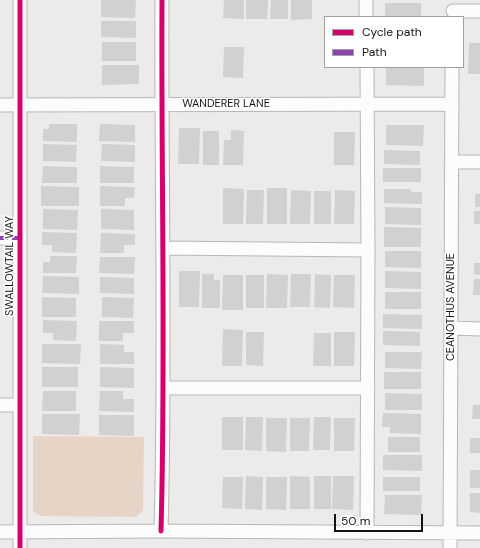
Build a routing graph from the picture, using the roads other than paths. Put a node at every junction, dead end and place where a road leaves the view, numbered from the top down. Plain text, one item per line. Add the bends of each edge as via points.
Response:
1 (20, 0) edge
2 (162, 0) edge
3 (366, 0) edge
4 (453, 9) edge
5 (480, 11) edge
6 (366, 16) edge
7 (367, 68) edge
8 (452, 68) edge
9 (20, 104) junction
10 (162, 104) junction
11 (367, 104) junction
12 (452, 104) junction
13 (0, 105) edge
14 (452, 162) junction
15 (480, 162) edge
16 (0, 238) edge
17 (20, 238) junction
18 (163, 248) junction
19 (368, 250) junction
20 (451, 328) junction
21 (480, 329) edge
22 (164, 388) junction
23 (368, 388) junction
24 (0, 405) edge
25 (20, 405) junction
26 (161, 531) junction
27 (0, 532) edge
28 (20, 532) junction
29 (367, 533) junction
30 (450, 533) junction
31 (480, 533) edge
32 (20, 548) edge
33 (450, 548) edge

1 - 9 street, SWALLOWTAIL WAY
2 - 10 street
3 - 6 street
4 - 5 street
7 - 11 street
8 - 12 street, CEANOTHUS AVENUE
9 - 10 street, WANDERER LANE
9 - 13 street, WANDERER LANE
9 - 17 street, SWALLOWTAIL WAY
10 - 11 street, WANDERER LANE
10 - 18 street
11 - 12 street, WANDERER LANE
11 - 19 street
12 - 14 street, CEANOTHUS AVENUE
14 - 15 street
14 - 20 street, CEANOTHUS AVENUE
16 - 17 street
17 - 25 street, SWALLOWTAIL WAY
18 - 19 street
18 - 22 street
19 - 23 street
20 - 21 street
20 - 30 street, CEANOTHUS AVENUE
22 - 23 street
22 - 26 street
23 - 29 street
24 - 25 street
25 - 28 street, SWALLOWTAIL WAY
26 - 28 street
26 - 29 street
27 - 28 street
28 - 32 street, SWALLOWTAIL WAY
29 - 30 street
30 - 31 street
30 - 33 street, CEANOTHUS AVENUE

